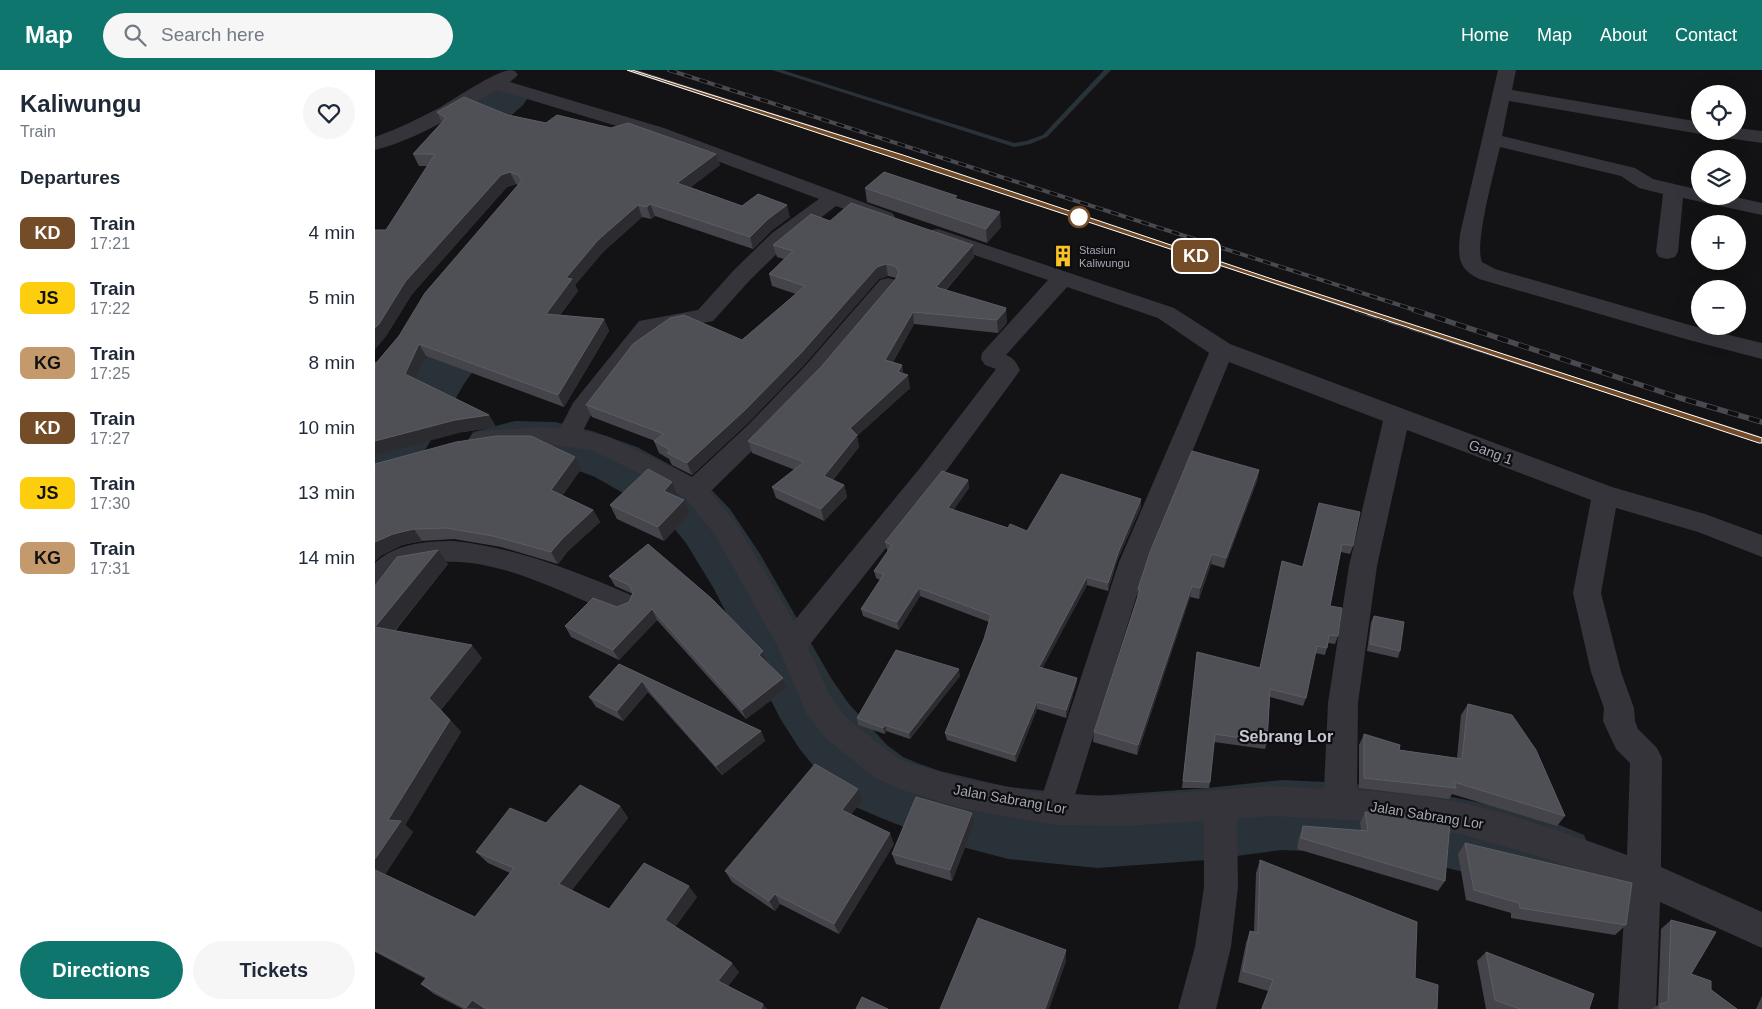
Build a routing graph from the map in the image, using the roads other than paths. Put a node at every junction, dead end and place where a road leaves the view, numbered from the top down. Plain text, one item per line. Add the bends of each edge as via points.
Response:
1 (517, 70) edge
2 (1507, 70) edge
3 (494, 83) junction
4 (1502, 94) junction
5 (1691, 126) edge
6 (1746, 135) edge
7 (1762, 137) edge
8 (1492, 140) junction
9 (375, 144) edge
10 (1674, 191) junction
11 (1691, 194) edge
12 (832, 198) junction
13 (1743, 205) edge
14 (1762, 209) edge
15 (1667, 252) dead end
16 (1063, 278) junction
17 (888, 285) edge
18 (1222, 350) junction
19 (1762, 351) edge
20 (1397, 416) junction
21 (567, 438) junction
22 (453, 446) edge
23 (694, 492) junction
24 (1605, 495) junction
25 (1762, 546) edge
26 (375, 581) edge
27 (623, 604) edge
28 (792, 645) junction
29 (1340, 803) junction
30 (1054, 810) junction
31 (1220, 819) junction
32 (1644, 887) junction
33 (1762, 930) edge
34 (1197, 1009) edge
35 (1637, 1009) edge

1 - 3 street
2 - 4 street
3 - 9 street via 430,122
3 - 12 street, Gang 1 via 657,132
4 - 5 street
4 - 8 street
6 - 7 street
8 - 10 street via 1628,172 1646,184
8 - 19 street via 1471,234 1469,257 1476,270 1678,330
10 - 11 street
10 - 15 street
12 - 16 street, Gang 1
12 - 21 street via 780,238 705,316 647,326 582,409
13 - 14 street
16 - 18 street, Gang 1 via 1166,314
16 - 28 street via 994,353 993,358 1005,364 1008,370
17 - 23 street via 814,372
18 - 20 street, Gang 1
18 - 30 street via 1133,562
20 - 24 street, Gang 1
20 - 29 street via 1363,566 1343,703
21 - 22 street, Jalan Sabrang Lor via 521,436
21 - 23 street, Jalan Sabrang Lor via 614,449
23 - 28 street, Jalan Sabrang Lor via 725,528
24 - 25 street, Gang 1 via 1705,524
24 - 32 street via 1587,593 1606,672 1619,708 1619,720 1627,739 1646,758
26 - 27 street via 387,568 418,554 467,552 553,574
28 - 30 street, Jalan Sabrang Lor via 817,703 836,728 885,767 965,794
29 - 31 street, Jalan Sabrang Lor via 1270,800
29 - 32 street, Jalan Sabrang Lor via 1464,819 1551,844
30 - 31 street, Jalan Sabrang Lor
31 - 34 street via 1221,887 1213,947
32 - 33 street, Jalan Sabrang Lor
32 - 35 street

